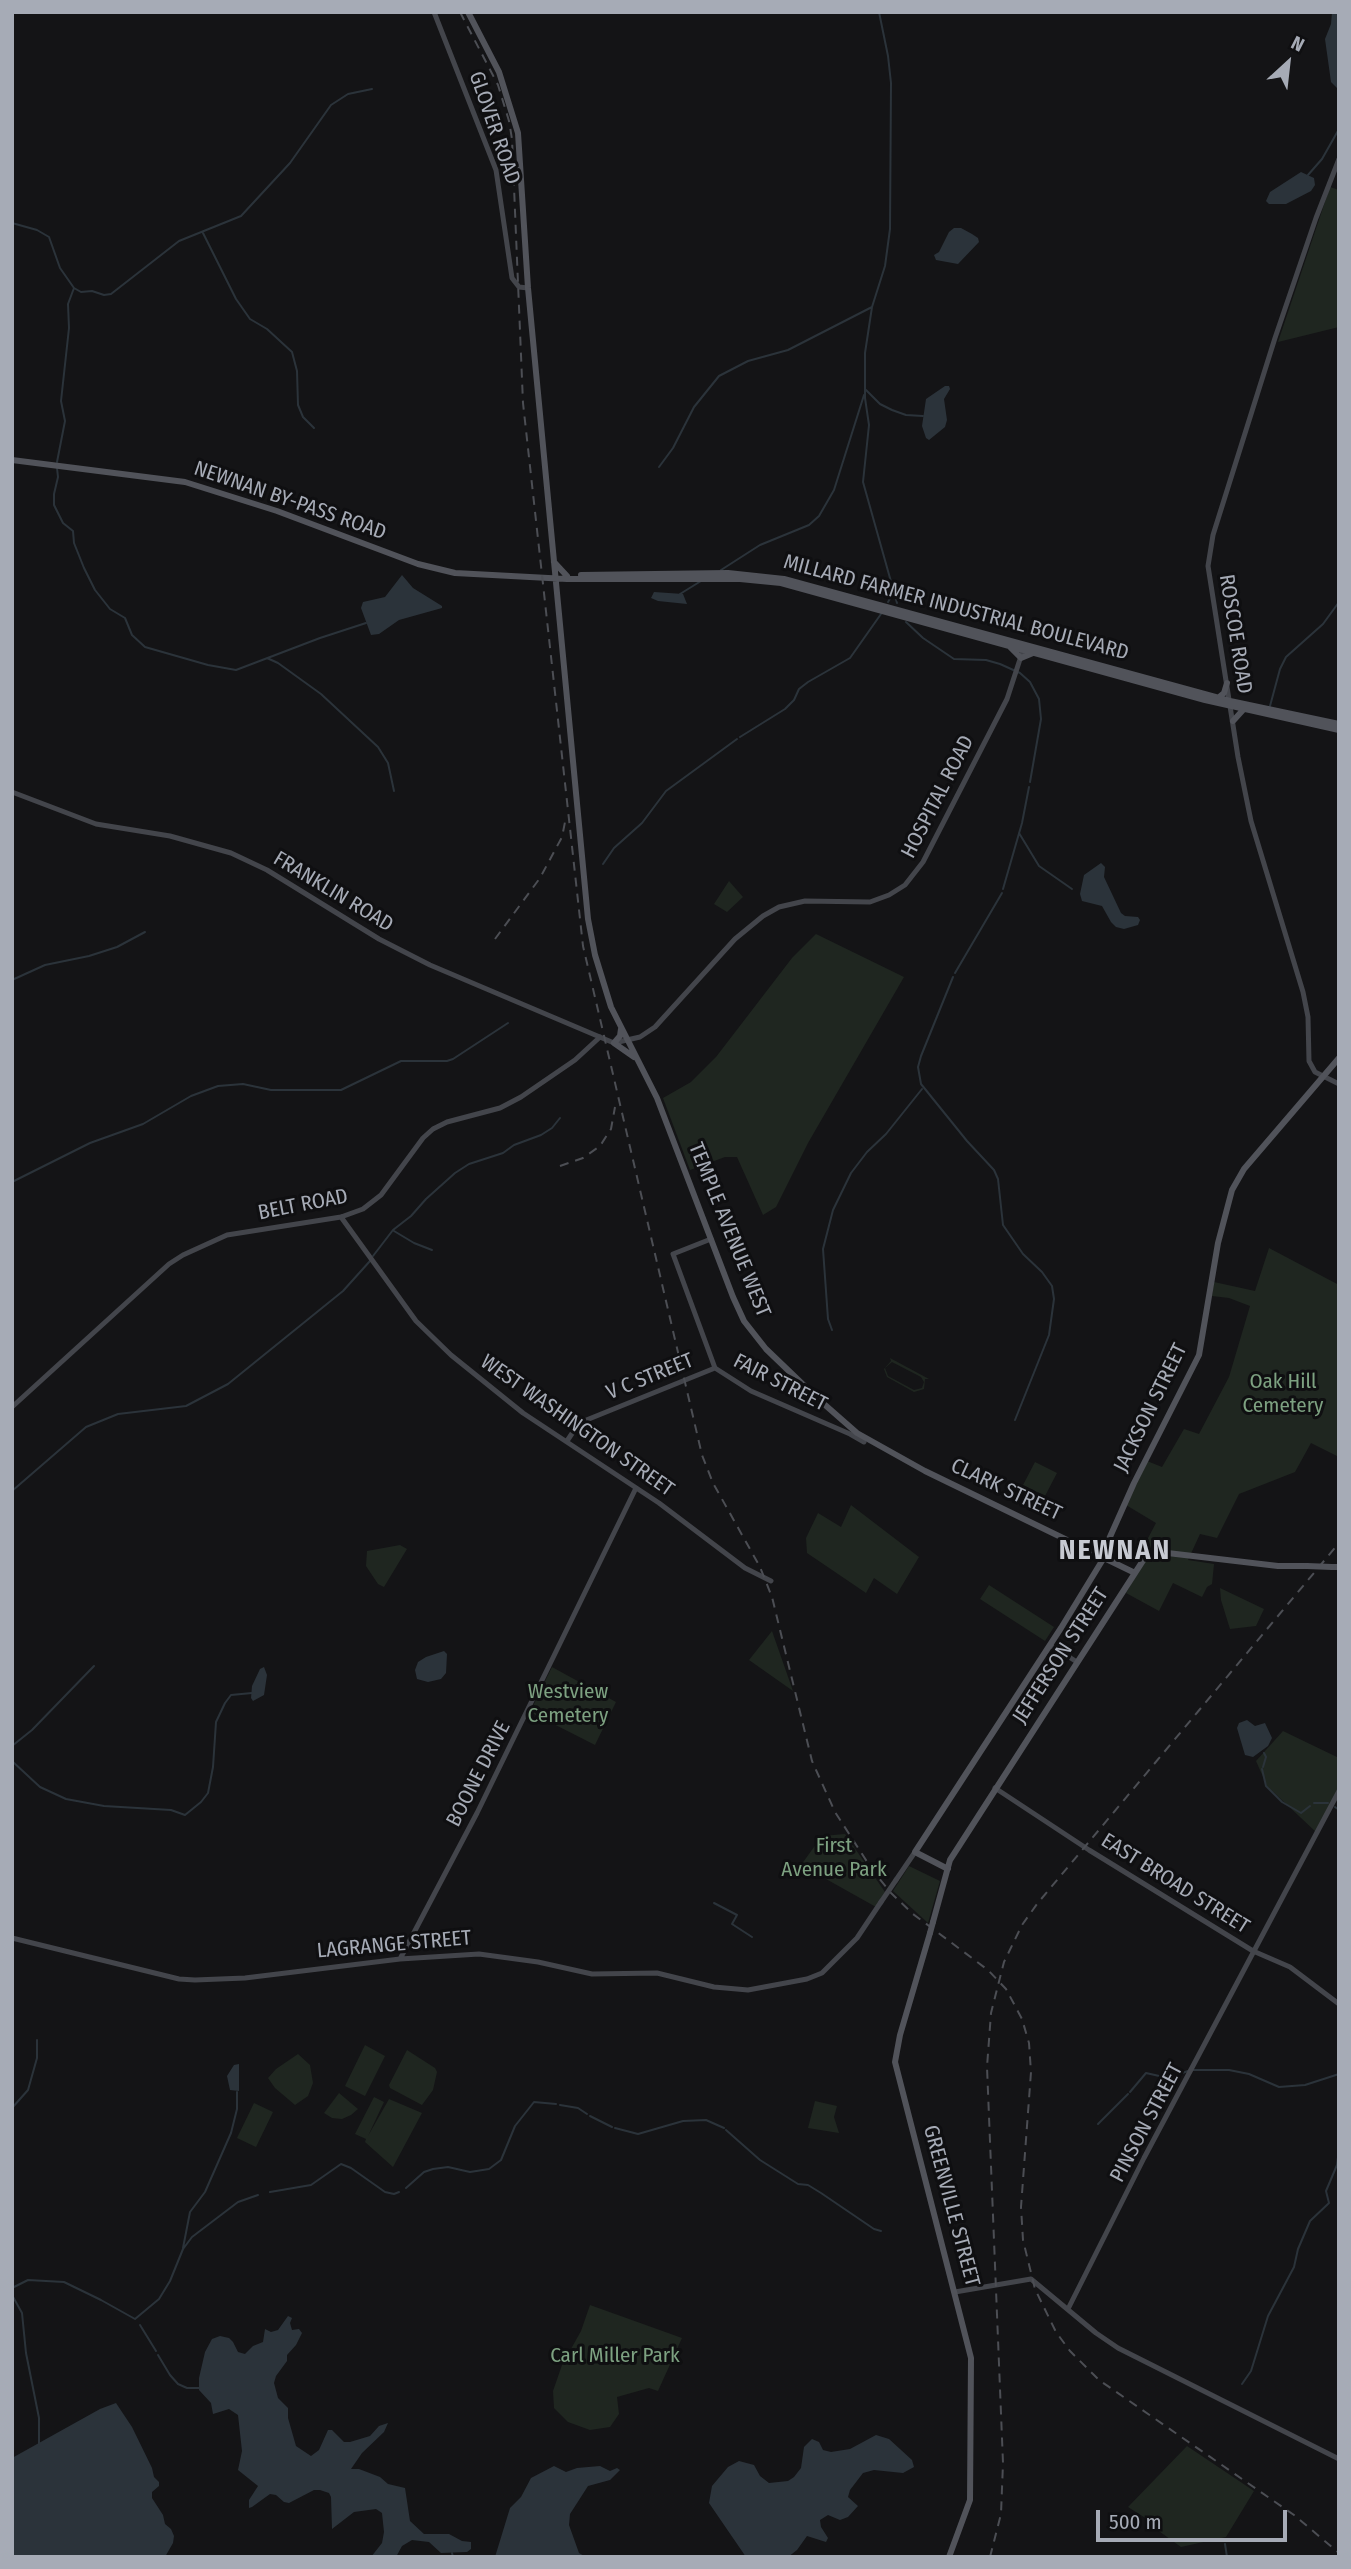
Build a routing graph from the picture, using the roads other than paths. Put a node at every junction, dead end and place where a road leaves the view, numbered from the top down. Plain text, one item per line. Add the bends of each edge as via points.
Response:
1 (434, 12) edge
2 (468, 12) edge
3 (1339, 159) edge
4 (528, 288) junction
5 (12, 460) edge
6 (554, 561) junction
7 (568, 577) junction
8 (555, 579) junction
9 (557, 596) junction
10 (1006, 645) junction
11 (1024, 647) junction
12 (1035, 653) junction
13 (1020, 661) junction
14 (1227, 683) junction
15 (1217, 698) junction
16 (1231, 704) junction
17 (1243, 710) junction
18 (1233, 720) junction
19 (1339, 724) edge
20 (1339, 730) edge
21 (12, 792) edge
22 (621, 1027) junction
23 (600, 1037) junction
24 (629, 1040) junction
25 (614, 1043) junction
26 (1339, 1058) edge
27 (638, 1059) junction
28 (1324, 1077) junction
29 (1339, 1084) edge
30 (341, 1217) junction
31 (711, 1239) junction
32 (715, 1368) junction
33 (12, 1406) edge
34 (864, 1439) junction
35 (567, 1441) junction
36 (636, 1488) junction
37 (1105, 1556) junction
38 (1335, 1567) edge
39 (1135, 1573) junction
40 (771, 1581) dead end
41 (1050, 1645) junction
42 (1077, 1662) junction
43 (969, 1771) joint
44 (995, 1788) junction
45 (1339, 1791) edge
46 (915, 1852) junction
47 (945, 1868) junction
48 (12, 1938) edge
49 (1253, 1951) junction
50 (400, 1959) junction
51 (1339, 2004) edge
52 (955, 2292) junction
53 (1068, 2309) junction
54 (1339, 2459) edge
55 (949, 2557) edge

1 - 4 street, GLOVER ROAD via 496,170 512,278 519,287
2 - 4 main road, TEMPLE AVENUE WEST via 499,72 518,133
3 - 14 street, ROSCOE ROAD via 1275,338 1209,551 1209,580
4 - 6 main road, TEMPLE AVENUE WEST
5 - 8 main road, NEWNAN BY-PASS ROAD via 185,482 418,564 481,576
6 - 7 main road
6 - 8 main road, TEMPLE AVENUE WEST
7 - 8 main road, MILLARD FARMER INDUSTRIAL BOULEVARD
7 - 9 main road
7 - 10 main road, MILLARD FARMER INDUSTRIAL BOULEVARD via 781,583
7 - 11 main road, MILLARD FARMER INDUSTRIAL BOULEVARD via 767,576 813,585
8 - 9 main road, TEMPLE AVENUE WEST
9 - 22 main road, TEMPLE AVENUE WEST via 588,919 599,973
10 - 11 main road
10 - 13 main road
11 - 12 main road, MILLARD FARMER INDUSTRIAL BOULEVARD
11 - 13 street, HOSPITAL ROAD
11 - 15 main road, MILLARD FARMER INDUSTRIAL BOULEVARD
12 - 13 main road
12 - 16 main road, MILLARD FARMER INDUSTRIAL BOULEVARD
13 - 24 street, HOSPITAL ROAD via 1006,699 925,860 905,885 870,902 805,901 779,907 735,939 658,1025
14 - 15 main road
14 - 16 street, ROSCOE ROAD
15 - 16 main road, MILLARD FARMER INDUSTRIAL BOULEVARD
16 - 17 main road, MILLARD FARMER INDUSTRIAL BOULEVARD
16 - 18 street, ROSCOE ROAD
16 - 19 main road, MILLARD FARMER INDUSTRIAL BOULEVARD
17 - 18 main road
17 - 20 main road, MILLARD FARMER INDUSTRIAL BOULEVARD
18 - 28 street, ROSCOE ROAD via 1251,821 1307,1008 1310,1064
21 - 23 street, FRANKLIN ROAD via 96,824 170,836 231,853 430,965
22 - 24 main road, TEMPLE AVENUE WEST
22 - 25 main road
23 - 25 street, FRANKLIN ROAD
23 - 30 street, BELT ROAD via 521,1097 433,1129 377,1198
24 - 25 street
24 - 27 main road, TEMPLE AVENUE WEST
25 - 27 main road
26 - 28 main road, JACKSON STREET
27 - 31 main road, TEMPLE AVENUE WEST
28 - 29 street
28 - 37 main road, JACKSON STREET via 1231,1190 1199,1355 1133,1483
30 - 33 street, BELT ROAD via 227,1236 183,1255
30 - 35 street, WEST WASHINGTON STREET via 431,1337 512,1404
31 - 32 street, FAIR STREET via 673,1254
31 - 34 main road, TEMPLE AVENUE WEST via 753,1334
32 - 34 street, FAIR STREET via 751,1391
32 - 35 street, V C STREET via 579,1423
34 - 37 main road, CLARK STREET
35 - 36 street, WEST WASHINGTON STREET
36 - 40 street, WEST WASHINGTON STREET
36 - 50 street, BOONE DRIVE
37 - 39 main road, CLARK STREET
37 - 41 main road, JACKSON STREET
38 - 39 main road, JEFFERSON STREET, bridge via 1278,1566 1159,1552 1144,1559
39 - 42 main road, JEFFERSON STREET
41 - 42 street
41 - 43 main road, JACKSON STREET
42 - 44 main road, JEFFERSON STREET
43 - 46 main road, LAGRANGE STREET
44 - 47 main road, JEFFERSON STREET
44 - 49 street, EAST BROAD STREET
45 - 49 street, PINSON STREET
46 - 47 main road
46 - 50 street, LAGRANGE STREET, bridge via 857,1938 822,1973 807,1979 736,1990 650,1973 592,1974 495,1955
47 - 52 main road, GREENVILLE STREET, bridge via 895,2062
48 - 50 street, LAGRANGE STREET via 195,1980
49 - 51 street, EAST BROAD STREET via 1290,1966
49 - 53 street, PINSON STREET
52 - 53 street via 1026,2279 1040,2284
52 - 55 main road, GREENVILLE STREET via 971,2358 971,2481 968,2509
53 - 54 street via 1118,2348

